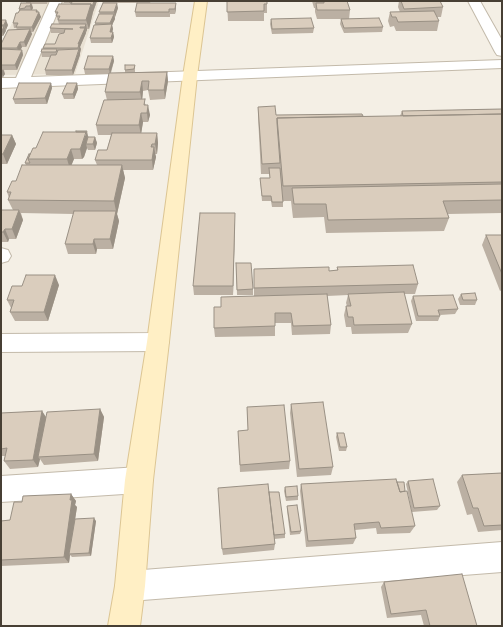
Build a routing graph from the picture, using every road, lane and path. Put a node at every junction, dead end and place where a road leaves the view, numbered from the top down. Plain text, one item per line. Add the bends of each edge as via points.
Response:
1 (56, 1) edge
2 (201, 1) edge
3 (474, 1) edge
4 (502, 52) edge
5 (502, 64) edge
6 (190, 76) junction
7 (1, 83) edge
8 (21, 83) junction
9 (158, 342) junction
10 (1, 343) edge
11 (138, 480) junction
12 (1, 488) edge
13 (502, 557) edge
14 (130, 586) junction
15 (124, 626) edge

1 - 8 street
2 - 6 street
3 - 4 street
5 - 6 street
6 - 8 street
6 - 9 street
7 - 8 street
9 - 10 street
9 - 11 street
11 - 12 street
11 - 14 street
13 - 14 street
14 - 15 street

